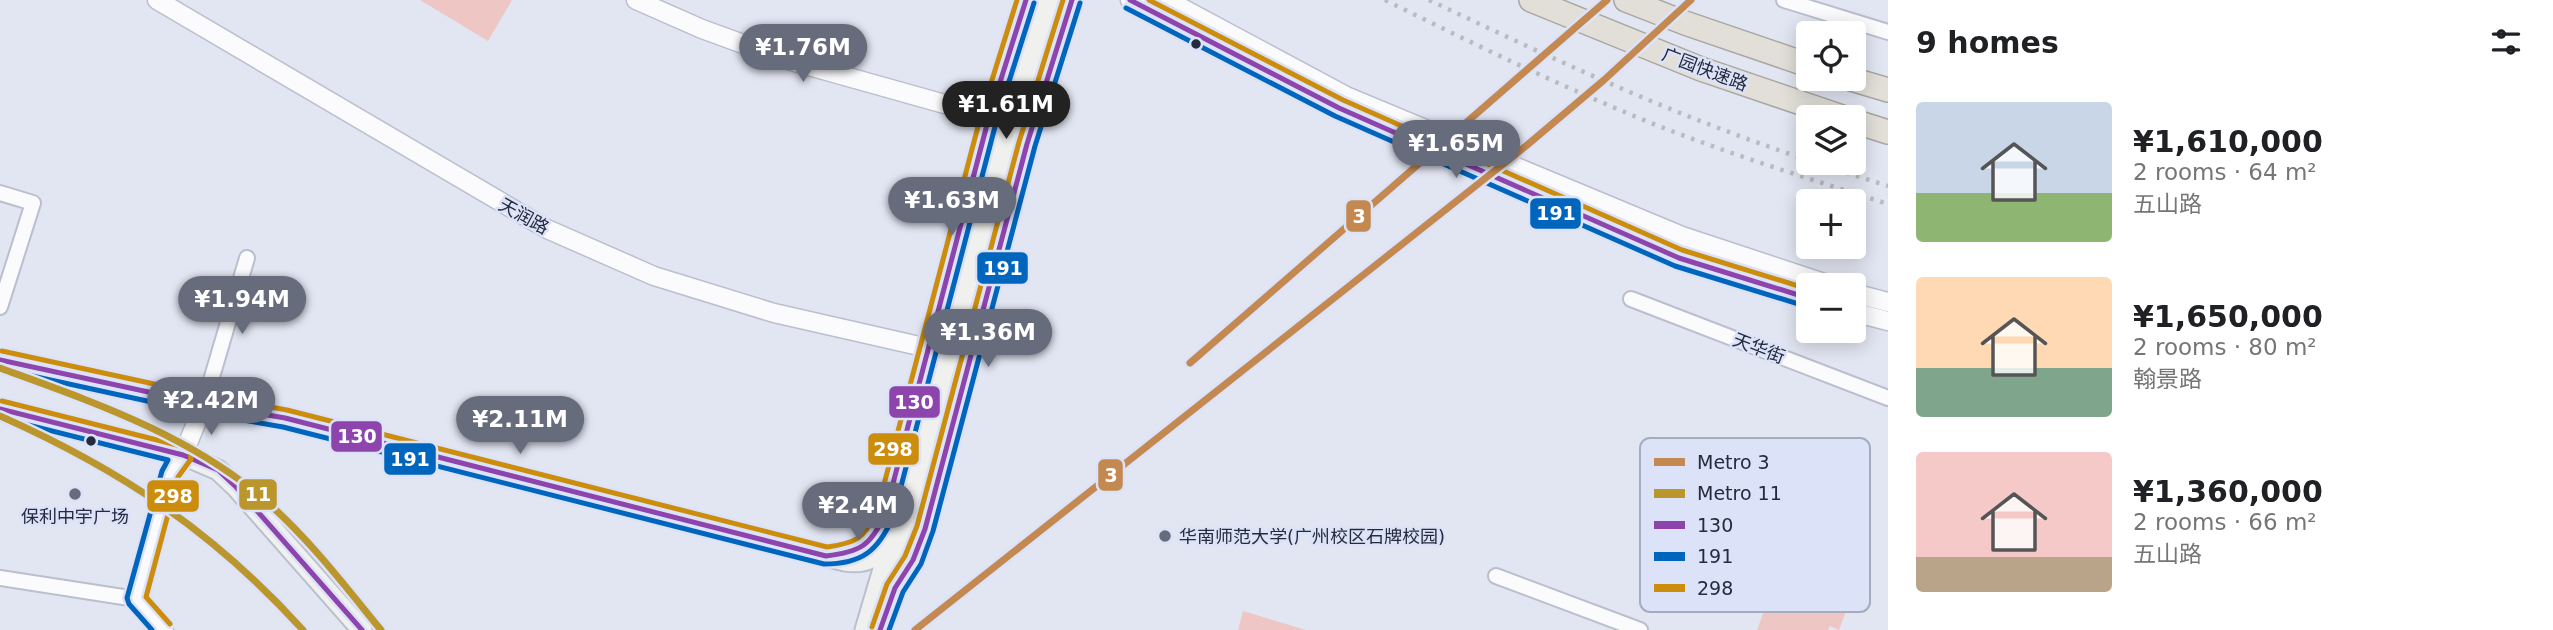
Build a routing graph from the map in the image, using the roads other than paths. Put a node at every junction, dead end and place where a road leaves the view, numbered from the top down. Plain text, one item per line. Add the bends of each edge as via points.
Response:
1 (157, 0) edge
2 (636, 0) edge
3 (1026, 0) edge
4 (1041, 0) edge
5 (1056, 0) edge
6 (1072, 0) edge
7 (1130, 0) edge
8 (1167, 0) edge
9 (1531, 0) edge
10 (1542, 0) edge
11 (1626, 0) edge
12 (1637, 0) edge
13 (1784, 0) edge
14 (1574, 19) junction
15 (1685, 23) junction
16 (1888, 33) edge
17 (1796, 61) edge
18 (1866, 83) edge
19 (1888, 90) edge
20 (1807, 105) edge
21 (989, 117) junction
22 (1866, 125) edge
23 (1032, 127) junction
24 (1888, 132) edge
25 (0, 193) edge
26 (247, 258) dead end
27 (1796, 274) edge
28 (1796, 294) edge
29 (1866, 296) edge
30 (1630, 299) dead end
31 (1888, 302) edge
32 (0, 307) edge
33 (1866, 315) edge
34 (1888, 321) edge
35 (928, 348) junction
36 (0, 360) edge
37 (1888, 397) edge
38 (204, 404) junction
39 (0, 409) edge
40 (183, 455) junction
41 (914, 490) junction
42 (892, 538) junction
43 (826, 555) junction
44 (1496, 576) dead end
45 (0, 578) edge
46 (895, 588) junction
47 (136, 598) junction
48 (164, 630) edge
49 (362, 630) edge
50 (865, 630) edge
51 (880, 630) edge
52 (1640, 630) edge

1 - 35 street, 天润路 via 547,229 654,276 734,301
2 - 21 street via 784,59
3 - 21 street
4 - 41 main road, bridge via 1012,90
5 - 41 main road, bridge
6 - 23 street
7 - 28 street via 1352,114 1679,258
8 - 27 street via 1346,96 1682,236
9 - 14 highway, 广园快速路
10 - 14 highway
11 - 15 highway, 广园快速路
12 - 15 highway
13 - 16 street
14 - 20 highway, 广园快速路
15 - 17 highway, 广园快速路
18 - 19 highway
21 - 23 street
21 - 35 street
22 - 24 highway
23 - 46 street via 925,529
25 - 32 street via 33,203
26 - 38 street
29 - 31 street
30 - 37 street, 天华街
33 - 34 street
35 - 43 street via 878,530 863,548
36 - 38 main road
38 - 40 street
38 - 43 main road via 285,418
39 - 40 main road
40 - 47 street via 170,472
40 - 49 main road via 218,470 236,487
41 - 42 main road
41 - 46 main road
42 - 43 main road via 868,560 858,563
42 - 50 main road
44 - 52 street
45 - 47 street
46 - 51 main road
47 - 48 street

